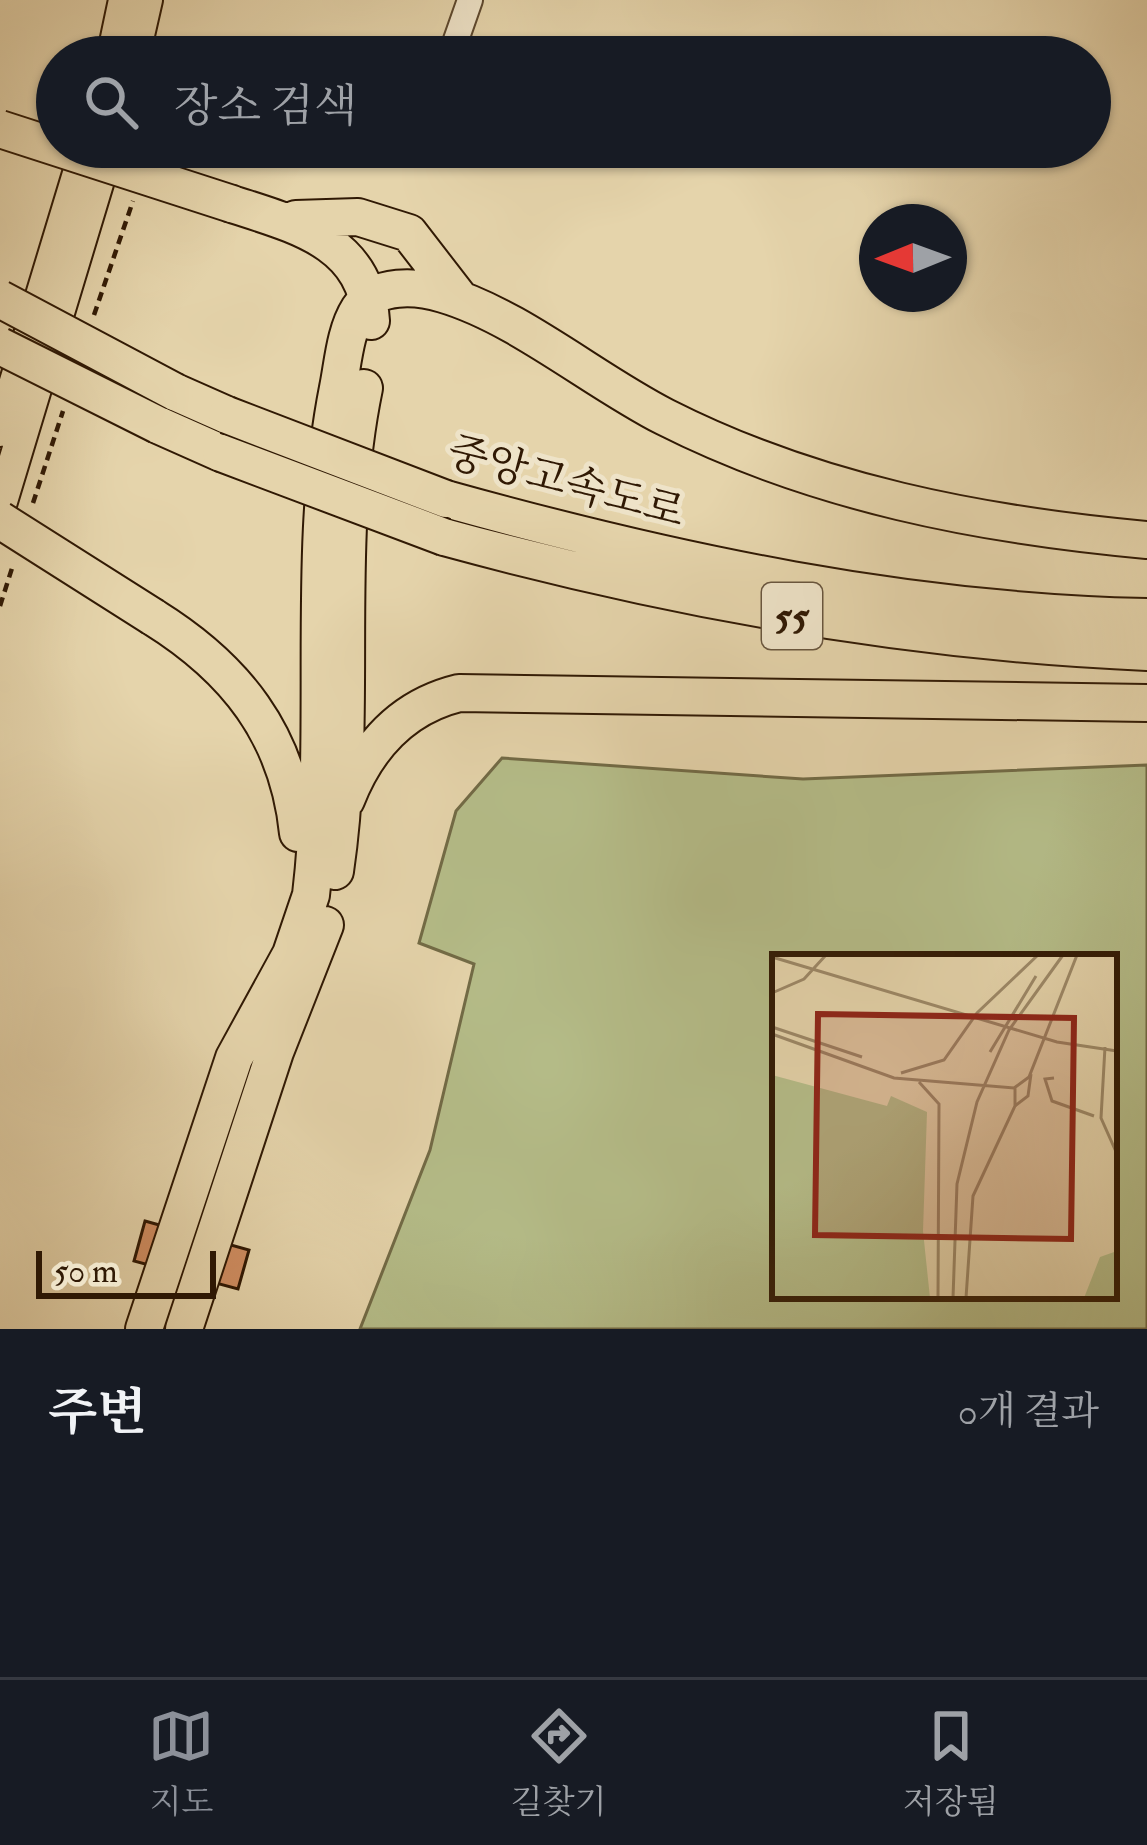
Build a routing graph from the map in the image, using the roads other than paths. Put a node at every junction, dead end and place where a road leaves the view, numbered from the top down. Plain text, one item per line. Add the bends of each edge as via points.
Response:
1 (124, 0) edge
2 (147, 0) edge
3 (470, 0) edge
4 (116, 36) edge
5 (139, 36) edge
6 (458, 36) edge
7 (0, 129) edge
8 (36, 141) edge
9 (80, 168) edge
10 (103, 168) edge
11 (121, 168) edge
12 (248, 209) junction
13 (0, 299) edge
14 (367, 299) junction
15 (460, 299) junction
16 (0, 346) edge
17 (0, 431) edge
18 (0, 508) edge
19 (0, 520) edge
20 (1147, 540) edge
21 (1147, 617) edge
22 (1147, 652) edge
23 (1147, 704) edge
24 (341, 815) junction
25 (302, 925) junction
26 (144, 1329) edge
27 (184, 1329) edge

1 - 4 main road
2 - 5 main road
3 - 6 lane
7 - 8 highway, bridge
9 - 17 main road
10 - 18 main road
11 - 12 highway, bridge
12 - 14 highway via 334,244
12 - 15 highway via 358,217 409,233
13 - 21 highway, 중앙고속도로 / 55, bridge via 227,415 446,499 718,569 870,596
14 - 15 highway via 416,289
14 - 24 highway via 369,356 349,484
14 - 25 highway via 351,328 322,475 315,860
15 - 20 highway via 634,400 765,462 1009,525
16 - 22 highway, 중앙고속도로 / 55, bridge via 220,453 444,537 622,585 970,640
19 - 25 highway, bridge via 228,672 270,734 296,810
23 - 24 highway via 459,693 424,703 393,725
24 - 27 highway via 320,949 275,1052
25 - 26 highway via 234,1058

